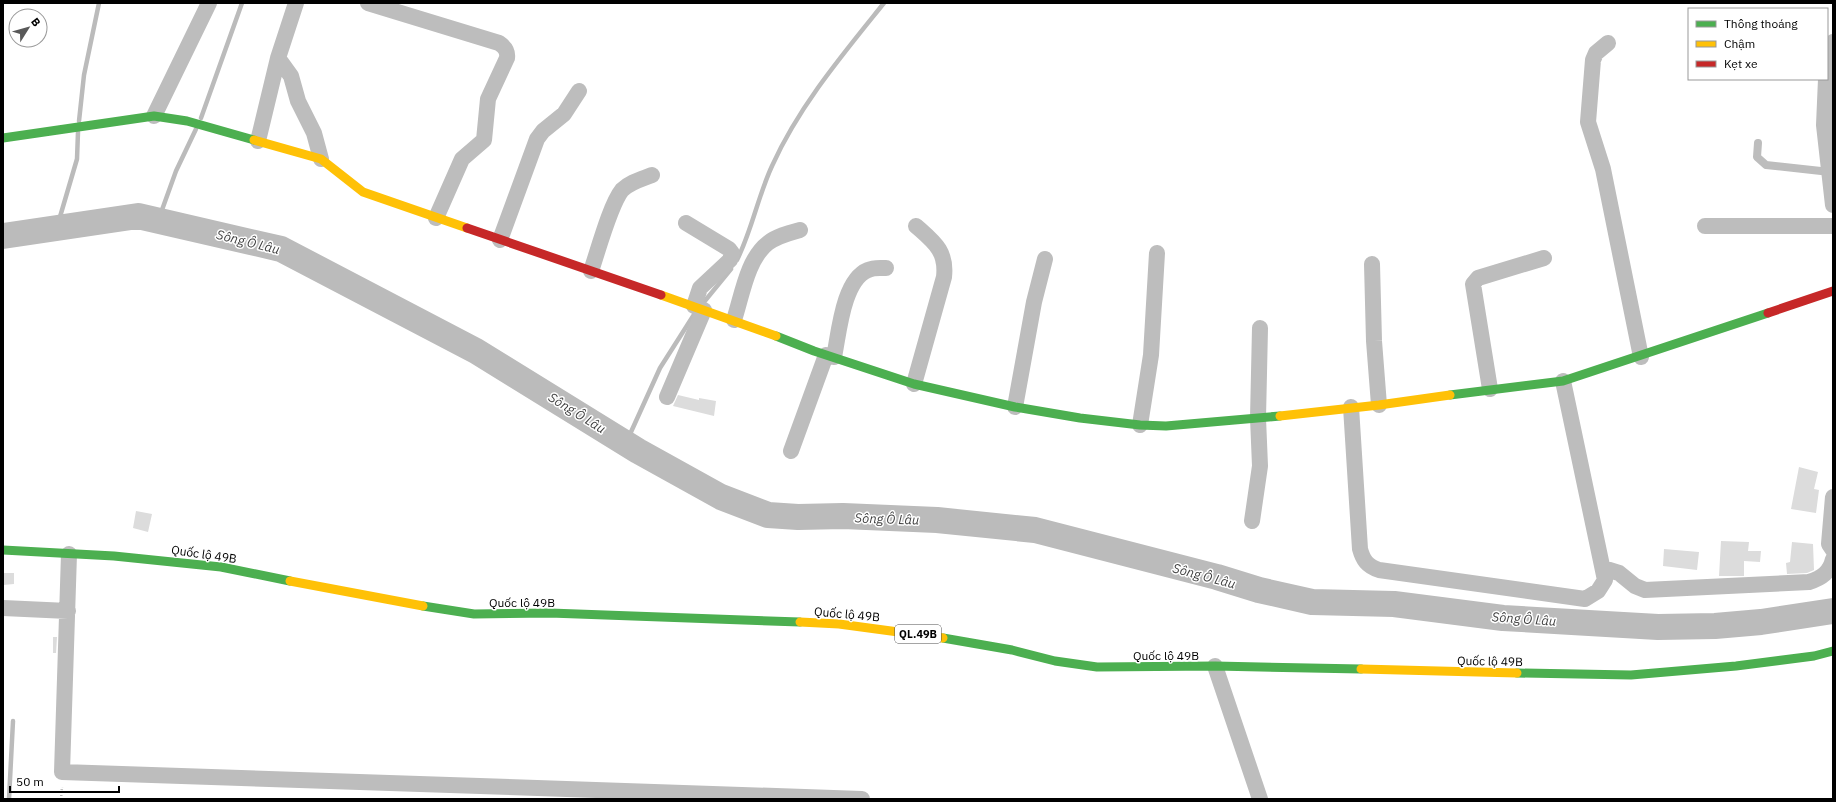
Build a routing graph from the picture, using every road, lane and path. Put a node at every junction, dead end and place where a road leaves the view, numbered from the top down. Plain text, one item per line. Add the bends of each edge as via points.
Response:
1 (209, 3) edge
2 (296, 3) edge
3 (368, 3) edge
4 (1608, 43) dead end
5 (1832, 43) edge
6 (278, 58) junction
7 (1828, 65) edge
8 (1826, 80) edge
9 (579, 91) dead end
10 (154, 116) junction
11 (3, 138) edge
12 (258, 141) junction
13 (1758, 143) dead end
14 (321, 159) junction
15 (1830, 172) junction
16 (652, 175) dead end
17 (1833, 205) edge
18 (436, 218) junction
19 (686, 223) dead end
20 (916, 226) dead end
21 (1705, 226) dead end
22 (1833, 226) edge
23 (800, 230) dead end
24 (500, 240) junction
25 (1157, 253) dead end
26 (1544, 258) dead end
27 (1045, 259) dead end
28 (1372, 264) dead end
29 (886, 268) dead end
30 (591, 271) junction
31 (1833, 291) edge
32 (699, 308) junction
33 (734, 320) junction
34 (1260, 328) dead end
35 (830, 356) junction
36 (1641, 356) junction
37 (1563, 381) junction
38 (914, 384) junction
39 (1490, 389) junction
40 (666, 397) dead end
41 (1379, 405) junction
42 (1015, 407) junction
43 (1351, 407) junction
44 (1258, 418) junction
45 (1140, 425) junction
46 (791, 451) dead end
47 (1833, 497) edge
48 (1252, 521) dead end
49 (3, 550) edge
50 (1833, 550) edge
51 (70, 554) junction
52 (1833, 559) edge
53 (1603, 568) junction
54 (3, 608) edge
55 (68, 611) junction
56 (1833, 651) edge
57 (1214, 666) junction
58 (862, 799) edge
59 (1260, 799) edge

1 - 10 street
2 - 6 street
3 - 18 street via 499,43 506,49 507,58 488,99 484,140 462,159
4 - 36 street via 1596,53 1593,60 1588,122 1603,169
5 - 7 street
6 - 12 street
6 - 14 street via 291,76
8 - 15 street via 1824,125
9 - 24 street via 564,114 537,139
10 - 11 street
10 - 12 street via 209,126
12 - 14 street
13 - 15 lane via 1757,157 1766,165
14 - 18 street via 363,192
15 - 17 street
16 - 30 street via 634,182 623,190 616,201
18 - 24 street
19 - 32 street via 730,249 732,253 730,260 700,288
20 - 38 street via 941,251 945,268
21 - 22 street
23 - 33 street via 768,243 758,253 750,268
24 - 30 street
25 - 45 street via 1151,354
26 - 39 street via 1478,278 1473,284
27 - 42 street via 1034,302
28 - 41 street
29 - 35 street via 866,270 851,285
30 - 32 street
31 - 36 street
32 - 33 street
32 - 40 street
33 - 35 street
34 - 44 street
35 - 38 street
35 - 46 street
36 - 37 street
37 - 39 street
37 - 53 street
38 - 42 street
39 - 41 street
41 - 43 street
42 - 45 street
43 - 44 street
43 - 53 street via 1360,549 1363,558 1373,568 1585,599 1603,586
44 - 45 street via 1166,426
44 - 48 street via 1260,466
47 - 50 street via 1829,544
49 - 51 street, Quốc lộ 49B / QL.49B
51 - 55 street
51 - 57 street, Quốc lộ 49B / QL.49B via 114,556 221,568 474,614 550,613 838,624 928,635 1097,667
52 - 53 street via 1822,577 1809,582 1645,590 1635,586 1620,572
54 - 55 street
55 - 58 street via 62,772
56 - 57 street, Quốc lộ 49B / QL.49B via 1814,656 1736,666 1631,675
57 - 59 street

